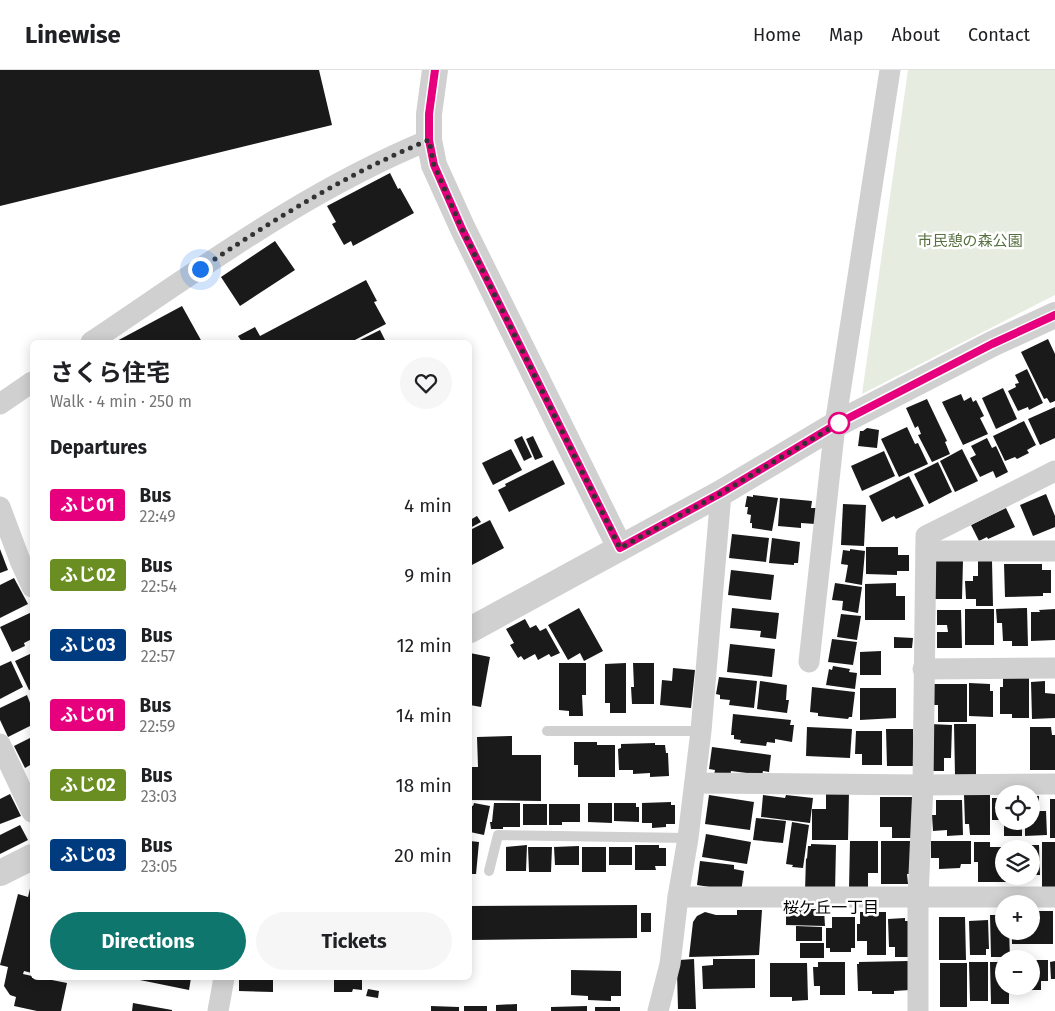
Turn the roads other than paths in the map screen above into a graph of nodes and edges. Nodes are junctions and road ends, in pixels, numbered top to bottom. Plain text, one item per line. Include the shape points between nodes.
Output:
1 (435, 70) edge
2 (890, 70) edge
3 (429, 140) junction
4 (1055, 315) edge
5 (94, 340) edge
6 (30, 383) edge
7 (0, 404) edge
8 (835, 425) junction
9 (1055, 471) edge
10 (721, 493) junction
11 (0, 507) edge
12 (620, 548) junction
13 (926, 551) junction
14 (1055, 551) edge
15 (30, 583) edge
16 (472, 629) edge
17 (809, 662) dead end
18 (1055, 668) edge
19 (924, 670) junction
20 (547, 731) dead end
21 (701, 731) junction
22 (0, 744) edge
23 (695, 782) junction
24 (923, 784) junction
25 (1055, 784) edge
26 (30, 808) edge
27 (688, 838) junction
28 (30, 858) edge
29 (489, 871) dead end
30 (0, 873) edge
31 (678, 897) junction
32 (918, 897) junction
33 (1055, 897) edge
34 (224, 980) edge
35 (218, 1011) edge
36 (658, 1011) edge
37 (918, 1011) edge

1 - 3 street
2 - 8 street
3 - 5 street via 340,183 259,229
3 - 12 street via 434,165 462,229
4 - 8 street
6 - 7 street
8 - 10 street
8 - 17 street
9 - 13 street via 926,536
10 - 12 street
10 - 21 street
11 - 15 street
12 - 16 street
13 - 14 street
13 - 19 street
18 - 19 street
19 - 24 street
20 - 21 lane
21 - 23 street
22 - 26 street
23 - 24 street
23 - 27 street
24 - 25 street
24 - 32 street
27 - 29 lane via 498,835
27 - 31 street
28 - 30 street
31 - 32 street
31 - 36 street via 670,964
32 - 33 street
32 - 37 street
34 - 35 street

